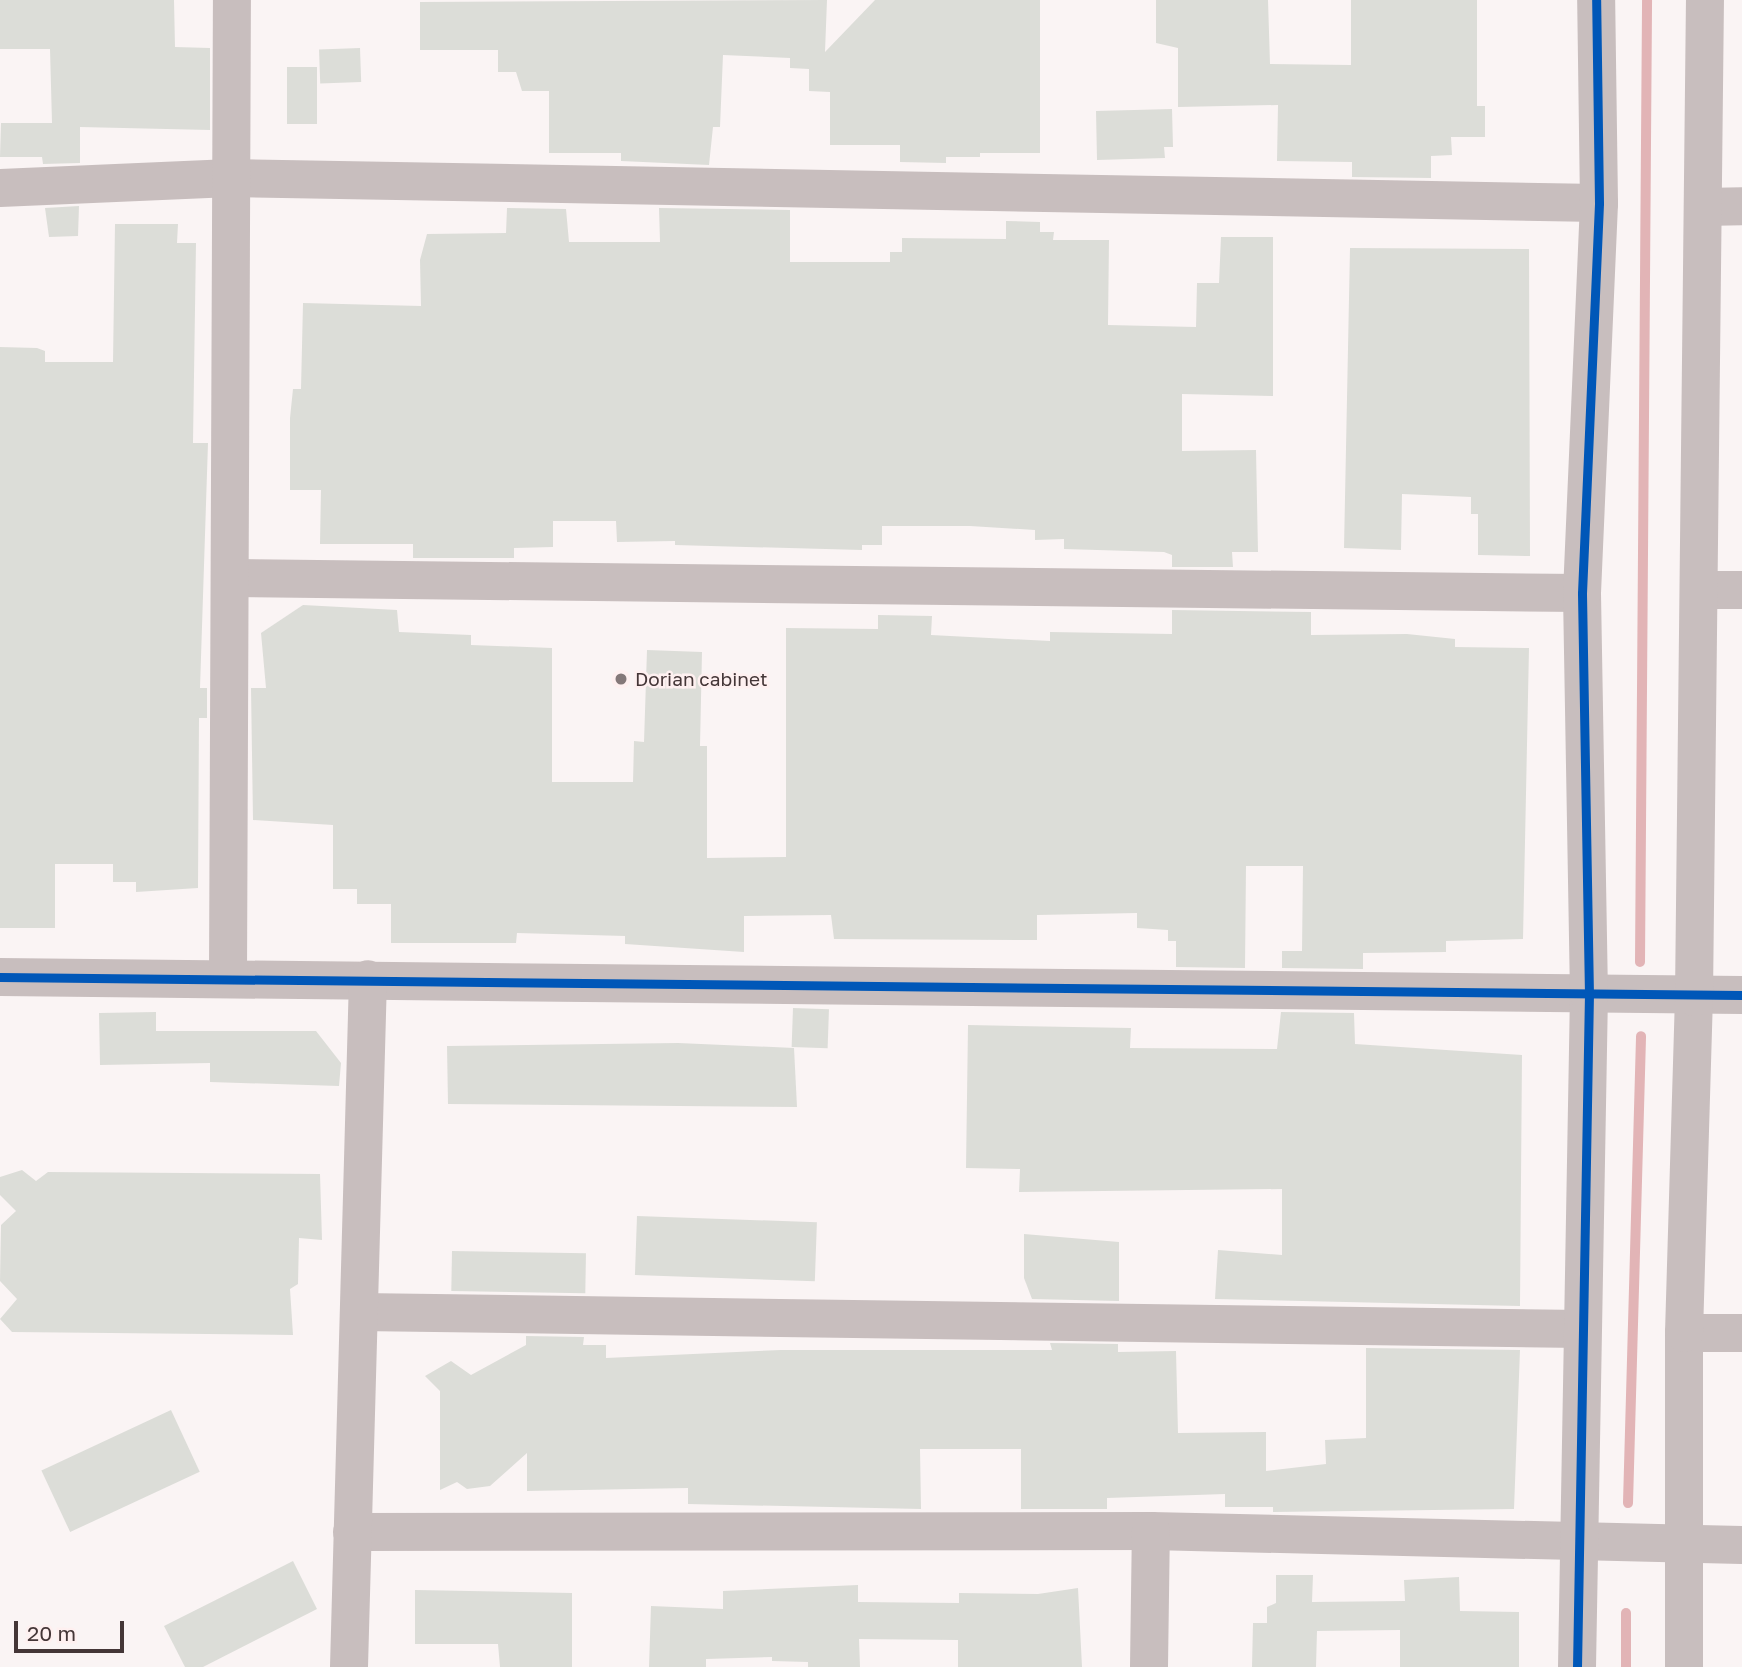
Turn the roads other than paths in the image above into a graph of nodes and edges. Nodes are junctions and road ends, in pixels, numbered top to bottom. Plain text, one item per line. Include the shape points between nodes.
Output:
1 (232, 0) edge
2 (1596, 0) edge
3 (1704, 0) edge
4 (231, 178) junction
5 (0, 188) edge
6 (1599, 204) junction
7 (1703, 206) junction
8 (1742, 206) edge
9 (230, 578) junction
10 (1700, 590) junction
11 (1742, 590) edge
12 (1582, 593) junction
13 (0, 977) edge
14 (228, 977) junction
15 (368, 979) junction
16 (1588, 995) junction
17 (1742, 995) edge
18 (1693, 997) junction
19 (359, 1312) junction
20 (1581, 1329) junction
21 (1684, 1333) junction
22 (1742, 1333) edge
23 (1151, 1531) junction
24 (352, 1532) junction
25 (1579, 1544) junction
26 (1684, 1545) junction
27 (1742, 1545) edge
28 (349, 1667) edge
29 (1149, 1667) edge
30 (1577, 1667) edge
31 (1684, 1667) edge

1 - 4 street
2 - 6 street
3 - 7 street
4 - 5 street
4 - 6 street
4 - 9 street
6 - 12 street
7 - 8 street
7 - 10 street
9 - 12 street
9 - 14 street
10 - 11 street
10 - 18 street
12 - 16 street
13 - 14 street
14 - 15 street
15 - 16 street
15 - 19 street
16 - 18 street
16 - 20 street
17 - 18 street
18 - 21 street
19 - 20 street
19 - 24 street
20 - 25 street
21 - 22 street
21 - 26 street
23 - 24 street
23 - 25 street
23 - 29 street
24 - 28 street
25 - 26 street
25 - 30 street
26 - 27 street
26 - 31 street

